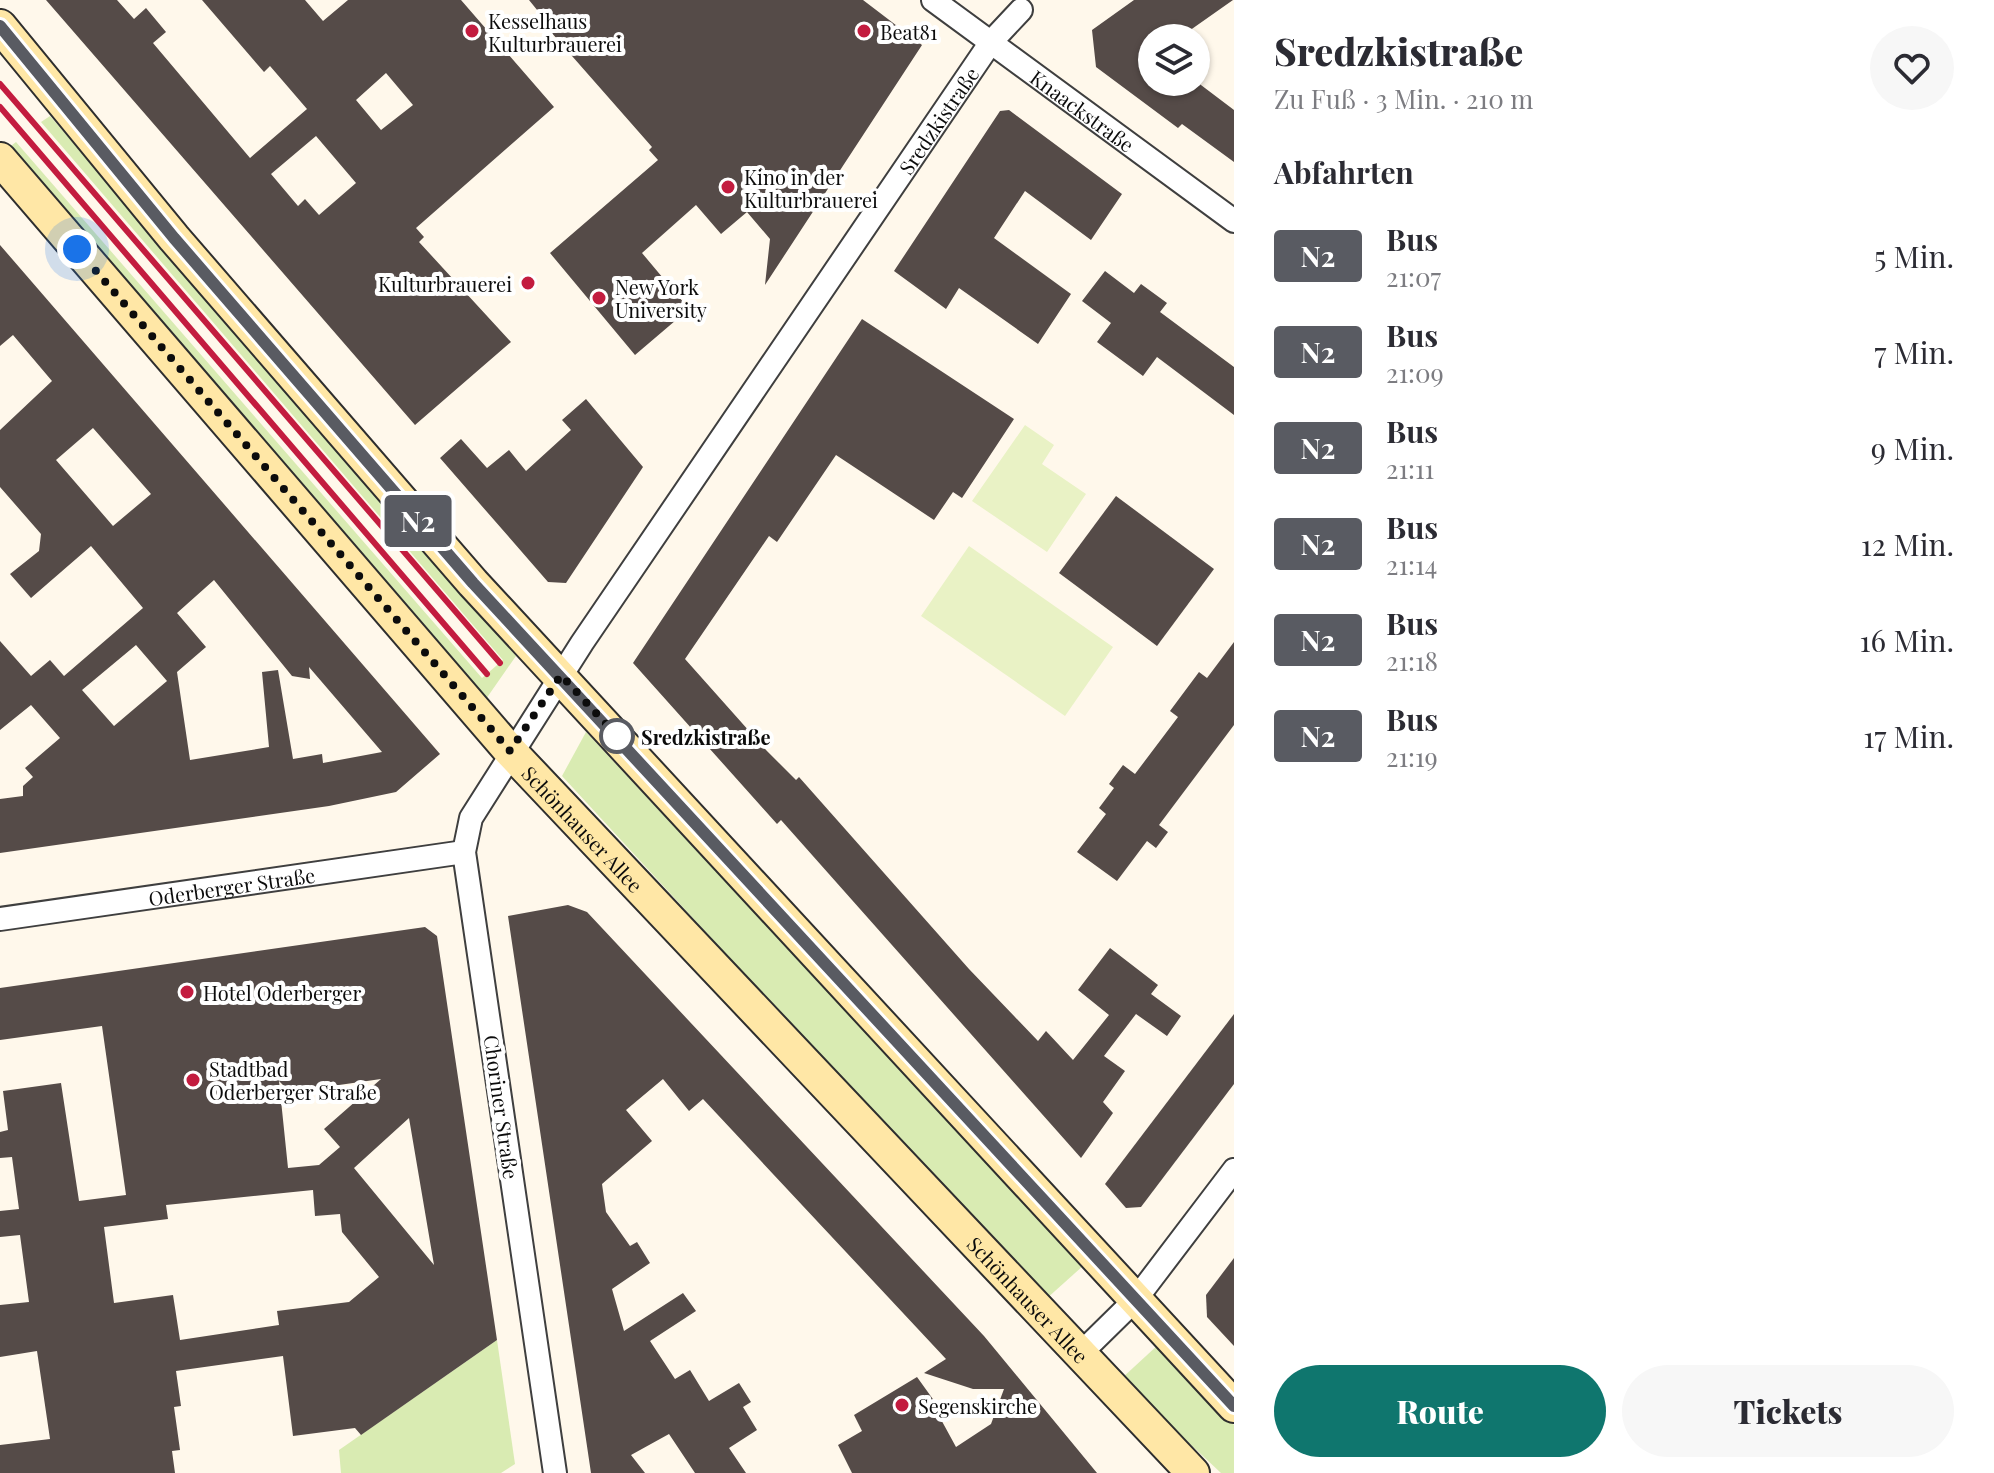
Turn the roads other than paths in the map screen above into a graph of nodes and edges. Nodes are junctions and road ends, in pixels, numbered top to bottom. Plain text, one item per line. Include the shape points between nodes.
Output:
1 (933, 0) edge
2 (1021, 10) dead end
3 (0, 26) edge
4 (991, 42) junction
5 (0, 159) edge
6 (1234, 221) edge
7 (561, 675) junction
8 (510, 751) junction
9 (464, 852) junction
10 (0, 919) edge
11 (1234, 1170) edge
12 (1136, 1299) junction
13 (1079, 1355) junction
14 (1234, 1406) edge
15 (555, 1473) edge
16 (1193, 1473) edge

1 - 4 street, Knaackstraße
2 - 4 street, Sredzkistraße
3 - 7 main road via 374,471
4 - 6 street, Knaackstraße
4 - 7 street, Sredzkistraße
5 - 8 main road, Schönhauser Allee
7 - 8 street, Sredzkistraße
7 - 12 main road via 769,907
8 - 9 street, Choriner Straße via 471,818
8 - 13 main road, Schönhauser Allee
9 - 10 street, Oderberger Straße
9 - 15 street, Choriner Straße
11 - 12 street
12 - 13 street
12 - 14 main road
13 - 16 main road, Schönhauser Allee

